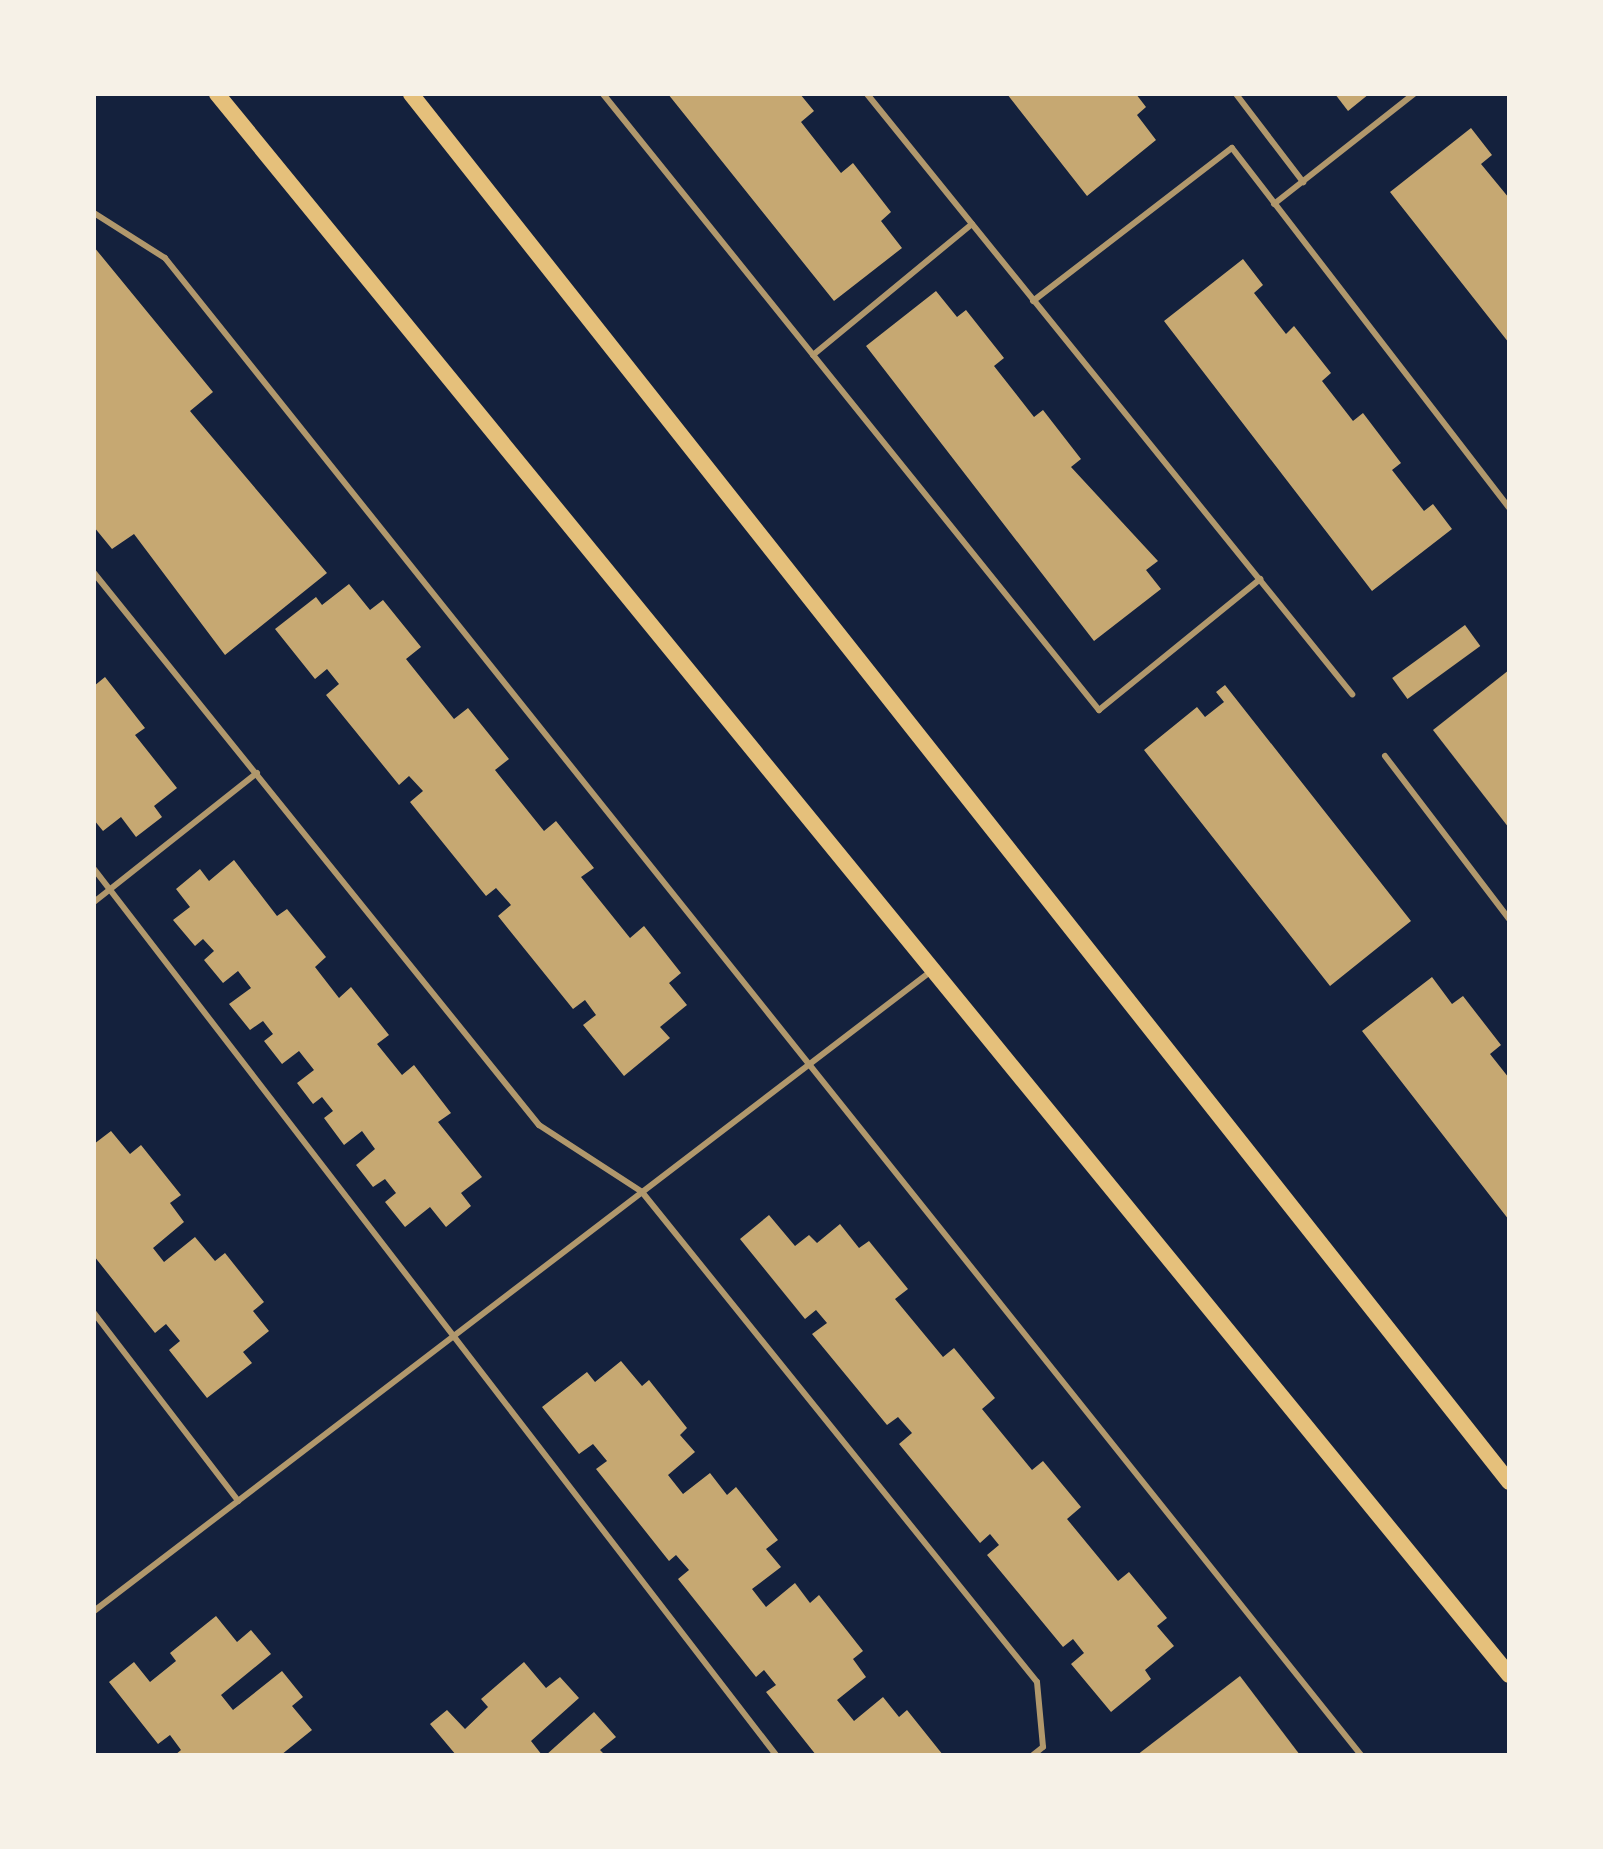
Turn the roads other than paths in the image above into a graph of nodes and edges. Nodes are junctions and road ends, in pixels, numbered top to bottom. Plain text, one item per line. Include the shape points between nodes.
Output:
1 (217, 94) edge
2 (411, 94) edge
3 (603, 94) edge
4 (867, 94) edge
5 (1236, 94) edge
6 (1414, 94) edge
7 (1303, 182) junction
8 (1274, 204) junction
9 (94, 213) edge
10 (972, 224) junction
11 (1033, 301) junction
12 (813, 355) junction
13 (1509, 508) edge
14 (94, 573) edge
15 (1260, 579) junction
16 (1352, 694) dead end
17 (1385, 756) dead end
18 (257, 773) junction
19 (94, 869) edge
20 (110, 890) junction
21 (94, 902) edge
22 (1509, 919) edge
23 (932, 970) junction
24 (809, 1065) junction
25 (642, 1192) junction
26 (94, 1313) edge
27 (452, 1337) junction
28 (1509, 1482) edge
29 (238, 1501) junction
30 (94, 1611) edge
31 (1509, 1675) edge
32 (776, 1755) edge
33 (1033, 1755) edge
34 (1361, 1755) edge

1 - 23 main road
2 - 28 main road
3 - 12 lane
4 - 10 lane
5 - 7 lane
6 - 7 lane
7 - 8 lane
8 - 11 lane via 1232,148
8 - 13 lane
9 - 24 lane via 165,258
10 - 11 lane
10 - 12 lane
11 - 15 lane
12 - 15 lane via 1099,710
14 - 18 lane
15 - 16 lane
17 - 22 lane
18 - 20 lane
18 - 25 lane via 539,1125
19 - 20 lane
20 - 21 lane
20 - 27 lane
23 - 24 lane
23 - 31 main road
24 - 25 lane
24 - 34 lane
25 - 27 lane
25 - 33 lane via 1037,1682 1043,1747
26 - 29 lane
27 - 29 lane
27 - 32 lane
29 - 30 lane

